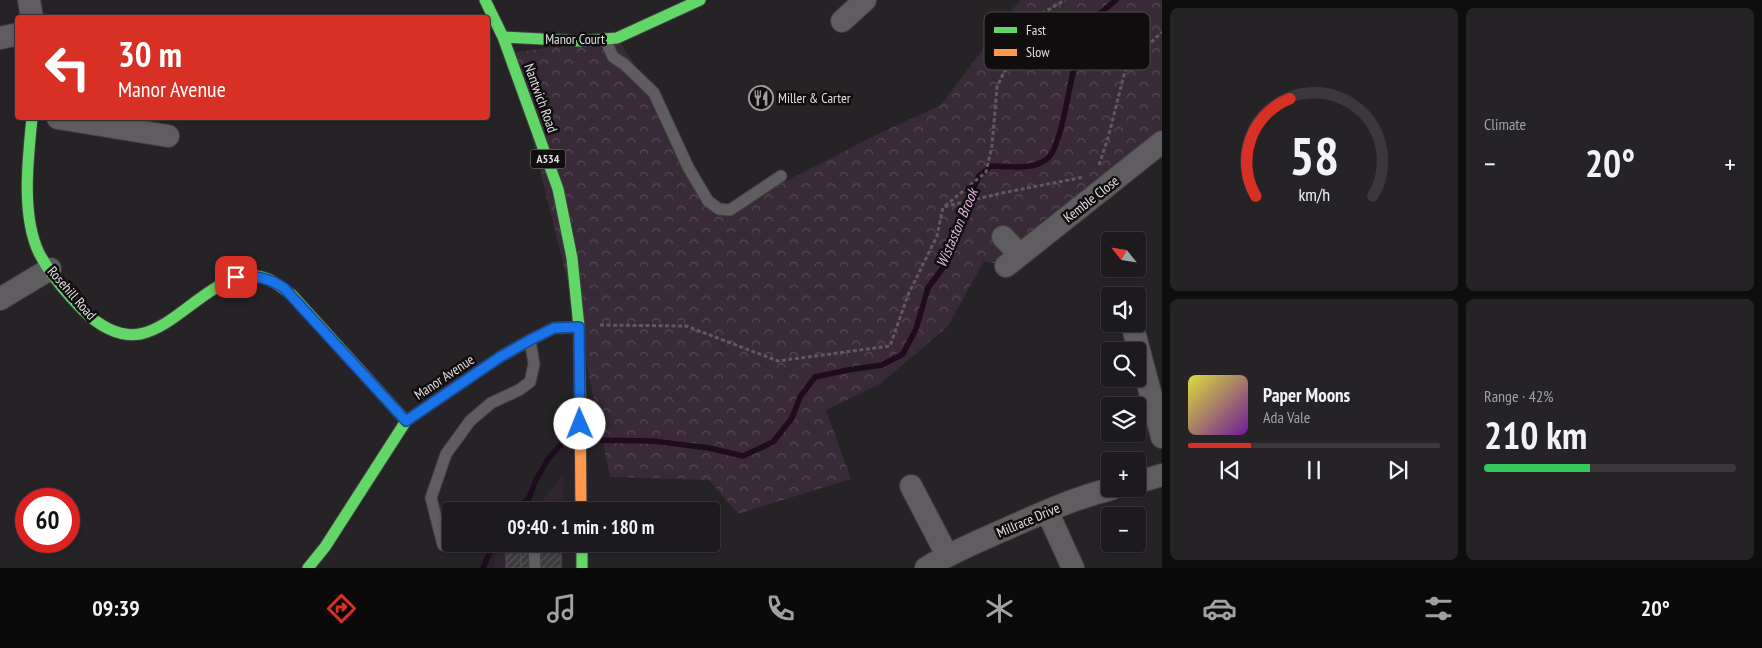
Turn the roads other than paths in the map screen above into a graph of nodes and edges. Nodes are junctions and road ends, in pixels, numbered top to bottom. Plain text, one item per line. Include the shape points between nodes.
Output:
1 (29, 0) edge
2 (485, 0) edge
3 (700, 0) edge
4 (865, 0) edge
5 (32, 15) edge
6 (842, 21) dead end
7 (15, 35) edge
8 (503, 37) junction
9 (0, 38) edge
10 (605, 39) junction
11 (32, 120) edge
12 (76, 120) edge
13 (156, 129) edge
14 (1162, 142) edge
15 (781, 176) dead end
16 (1003, 237) dead end
17 (50, 269) junction
18 (0, 299) edge
19 (579, 327) junction
20 (530, 340) junction
21 (1146, 384) edge
22 (406, 421) junction
23 (1162, 437) edge
24 (1162, 475) edge
25 (1146, 480) edge
26 (911, 485) dead end
27 (1101, 491) edge
28 (581, 502) edge
29 (1047, 511) junction
30 (442, 541) edge
31 (534, 552) edge
32 (582, 552) edge
33 (947, 555) junction
34 (308, 568) edge
35 (535, 568) edge
36 (582, 568) edge
37 (926, 568) edge
38 (1073, 568) edge

1 - 5 street
2 - 8 street, Nantwich Road / A534
3 - 10 street, Manor Court via 617,38
4 - 6 street
7 - 9 street
8 - 10 street, Manor Court
8 - 19 street, Nantwich Road / A534 via 558,189 572,258
10 - 15 lane via 613,57 654,92 688,167 708,201 718,209 730,210
11 - 17 street, Rosehill Road via 28,202 39,252
12 - 13 street
14 - 16 street, Kemble Close via 1013,261
17 - 18 street
17 - 22 street, Rosehill Road via 89,316 121,333 137,334 157,328 236,277 256,276 276,282
19 - 20 street, Manor Avenue via 554,328
19 - 28 street, A534
20 - 22 street, Manor Avenue
20 - 30 lane via 534,364 530,382 491,403 470,421 446,454 431,498
21 - 23 street
22 - 34 street, Manor Avenue
24 - 25 street
26 - 33 street
27 - 29 street, Millrace Drive
29 - 33 street, Millrace Drive
29 - 38 street
31 - 35 lane
32 - 36 street
33 - 37 street, Millrace Drive

